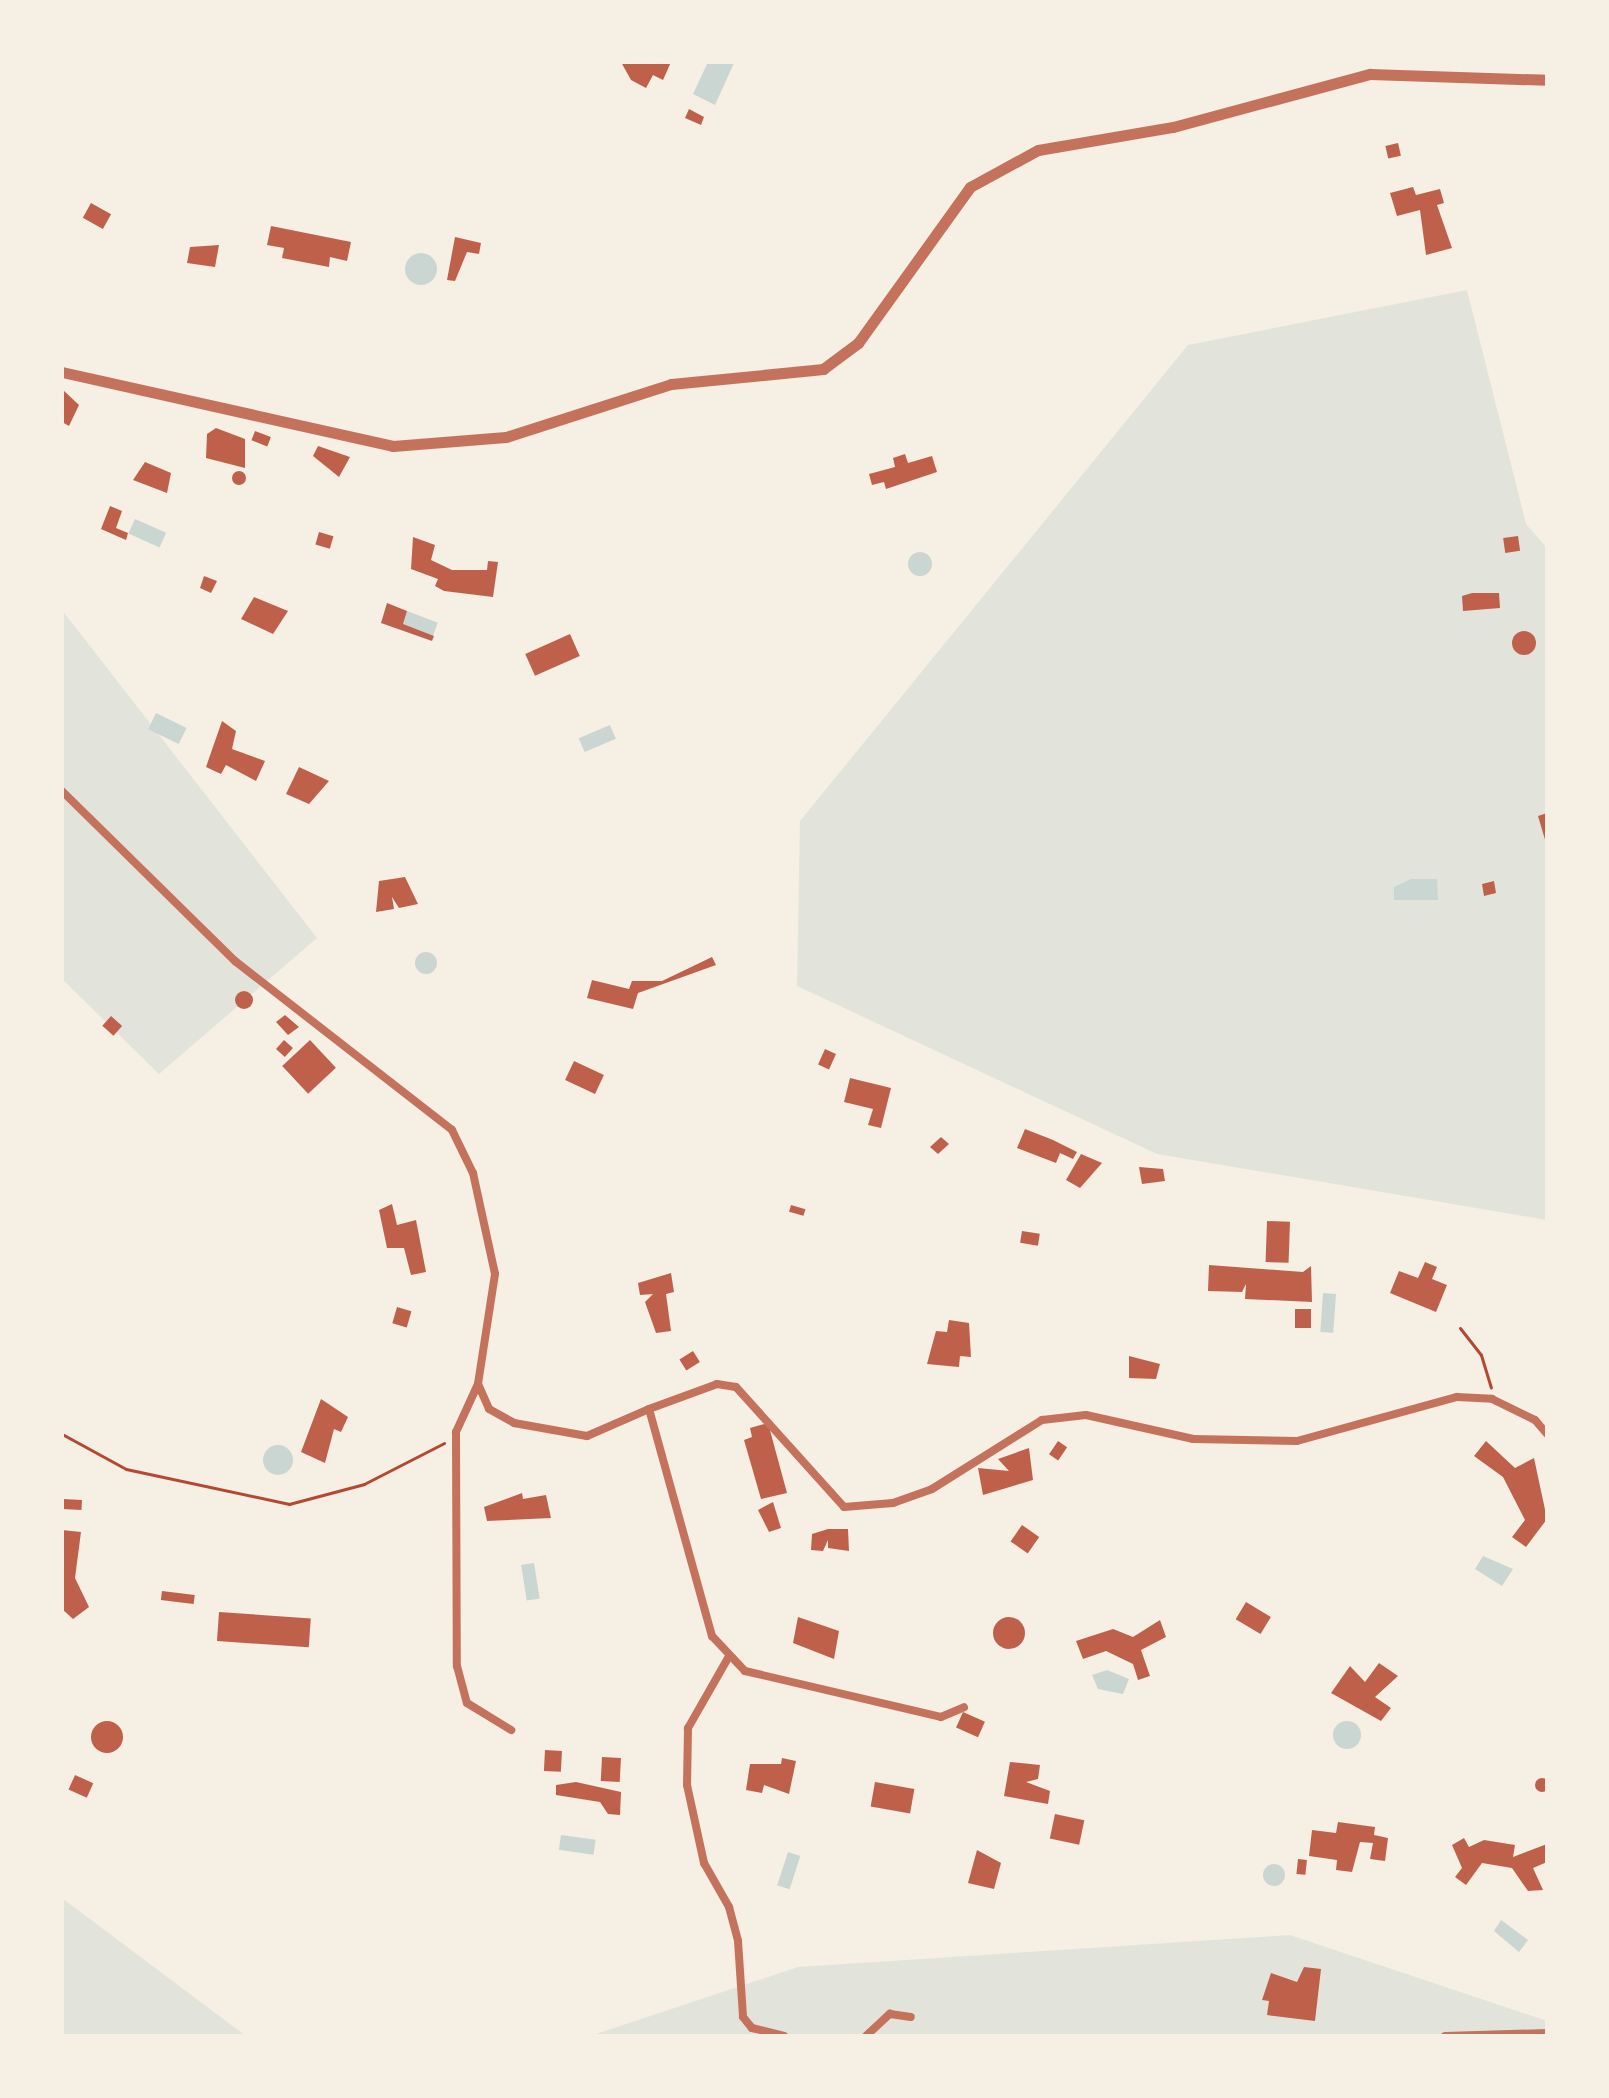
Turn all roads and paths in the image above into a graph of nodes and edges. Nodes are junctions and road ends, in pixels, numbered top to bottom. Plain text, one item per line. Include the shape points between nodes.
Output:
1 (1547, 80) edge
2 (62, 372) edge
3 (62, 791) edge
4 (1460, 1328) dead end
5 (478, 1384) junction
6 (1492, 1399) junction
7 (649, 1409) junction
8 (456, 1432) junction
9 (62, 1434) edge
10 (1547, 1434) edge
11 (728, 1658) junction
12 (964, 1707) dead end
13 (511, 1730) dead end
14 (911, 2017) dead end
15 (1547, 2033) edge
16 (784, 2036) edge
17 (866, 2036) edge
18 (1445, 2036) edge

1 - 2 street via 1370,74 1173,127 1038,150 963,194 858,343 823,369 671,384 506,437 393,446
3 - 5 street via 235,961 452,1130 473,1173 495,1274
4 - 6 path via 1490,1372
5 - 7 street via 489,1409 514,1423 587,1436
5 - 8 street
6 - 7 street via 1457,1397 1297,1441 1193,1439 1086,1415 1042,1420 932,1489 893,1503 844,1507 736,1387 717,1384
6 - 10 street via 1535,1420
7 - 11 street via 712,1636
8 - 9 path via 377,1479 289,1504 126,1469
8 - 13 street via 452,1520 461,1688 480,1717
11 - 12 street via 768,1678 941,1717
11 - 16 street via 688,1728 687,1785 704,1863 738,1941 743,2017 752,2028
14 - 17 street via 890,2014
15 - 18 street via 1478,2030

